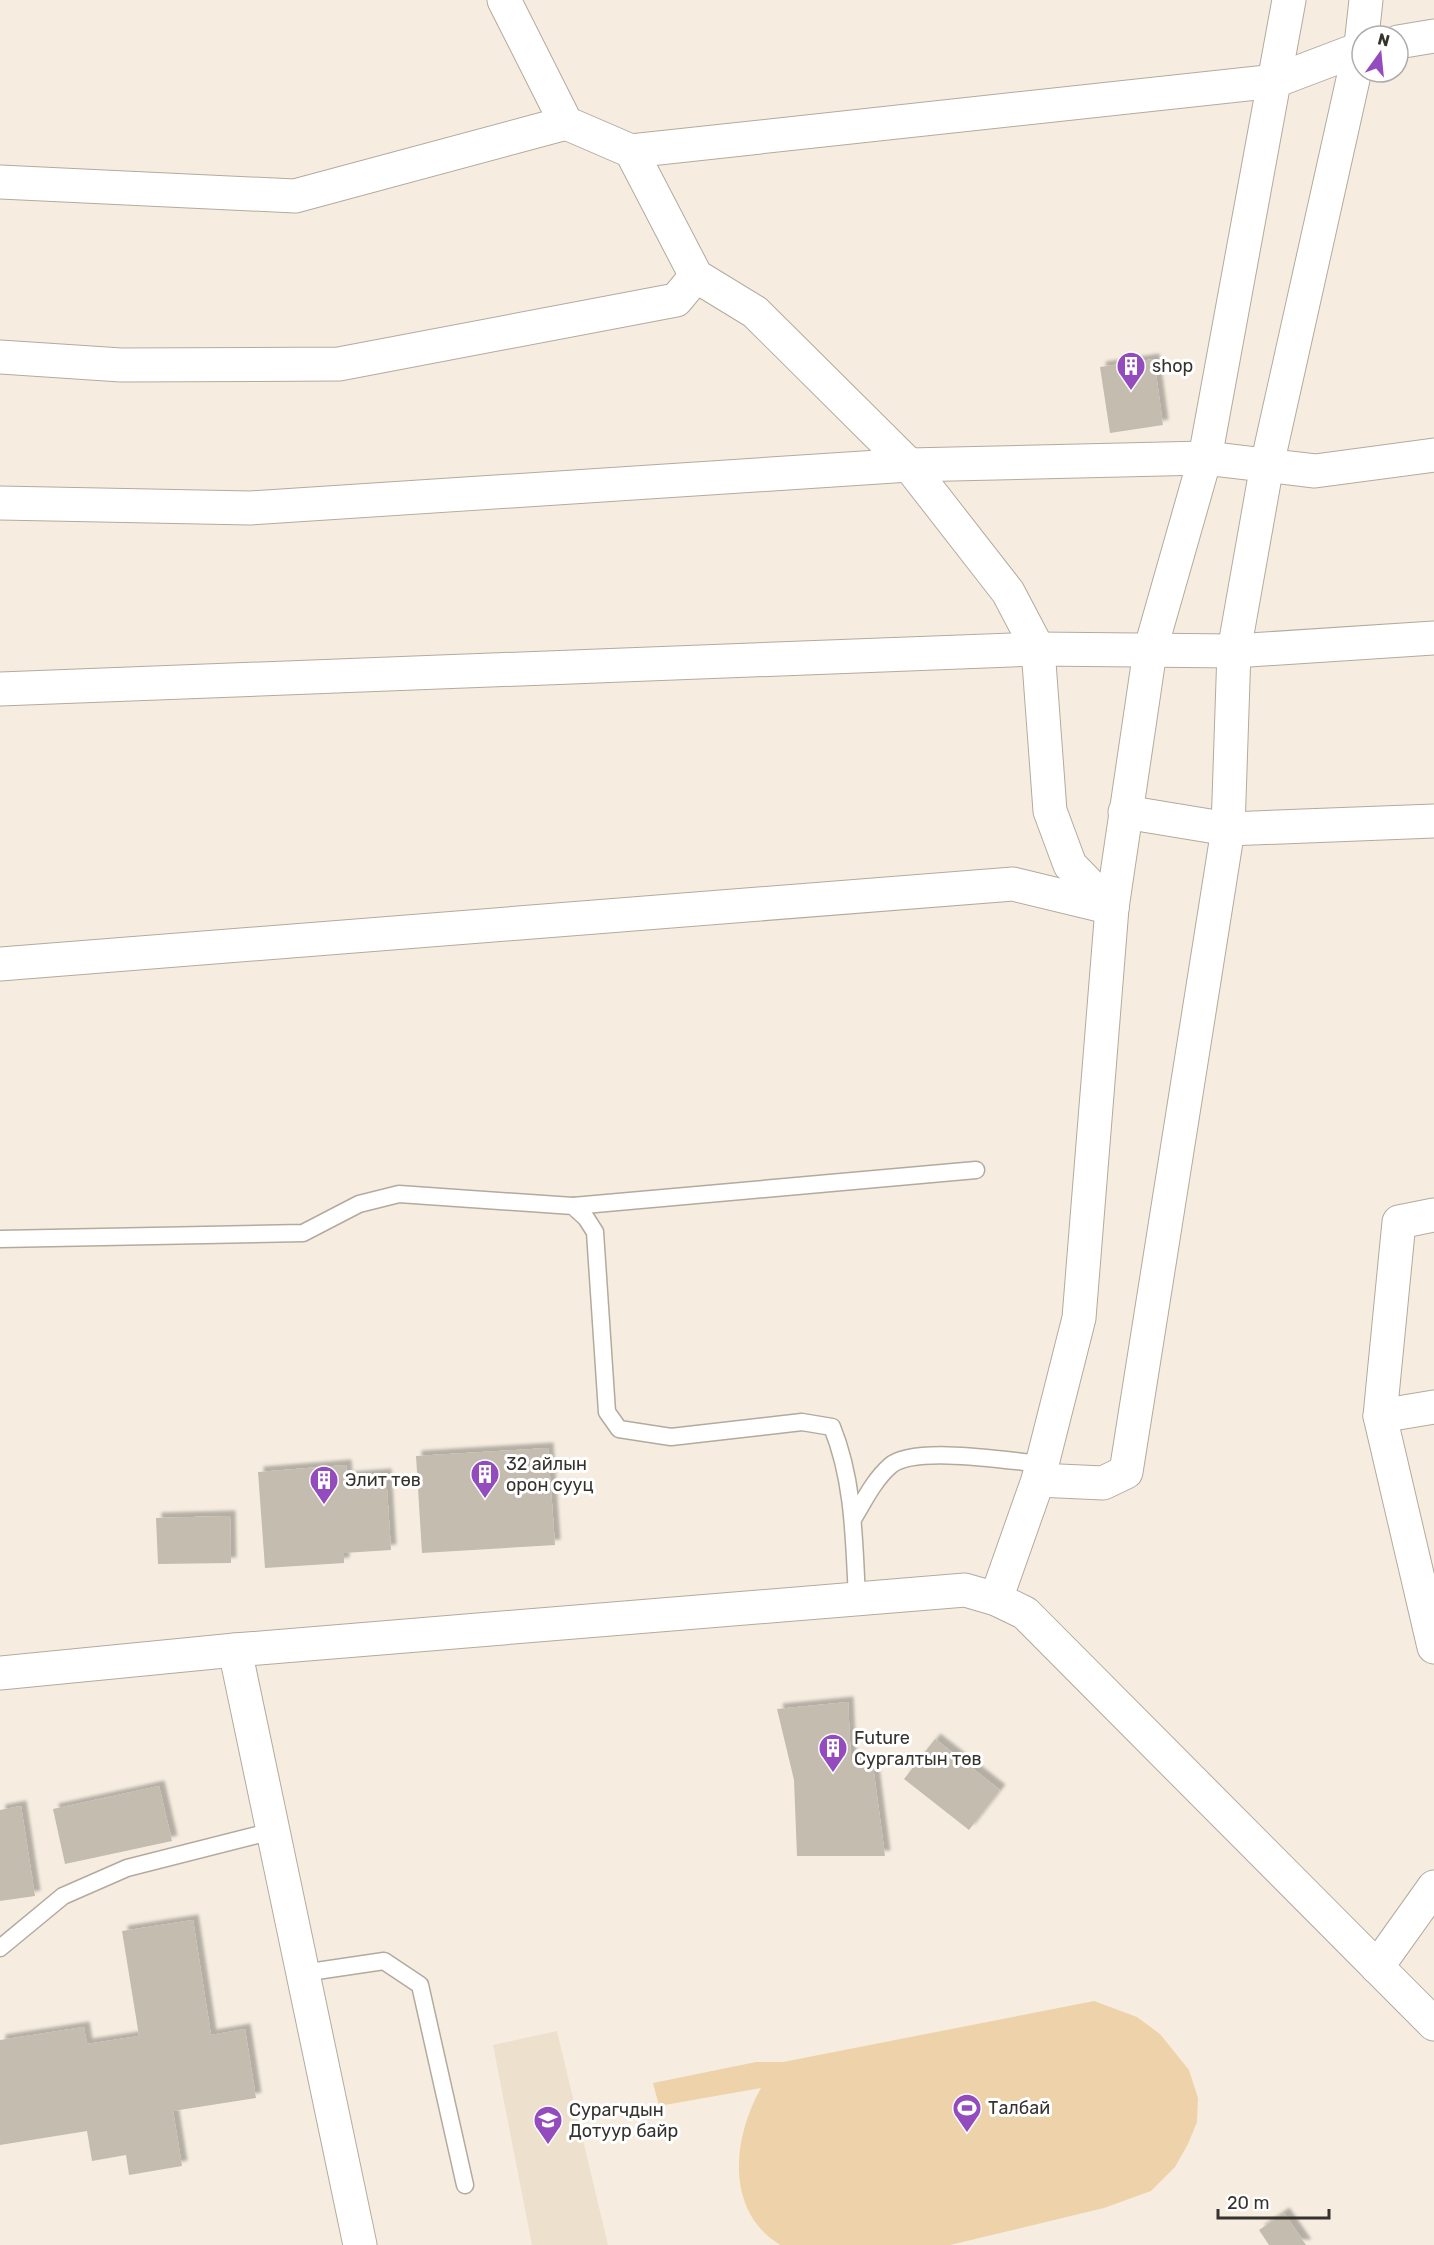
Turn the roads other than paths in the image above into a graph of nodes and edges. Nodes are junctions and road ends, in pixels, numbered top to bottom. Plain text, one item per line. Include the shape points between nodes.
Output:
1 (504, 0) edge
2 (1289, 0) edge
3 (1366, 0) edge
4 (1363, 24) edge
5 (1434, 36) edge
6 (1410, 40) edge
7 (1350, 53) edge
8 (1275, 81) junction
9 (1354, 84) edge
10 (566, 123) junction
11 (631, 151) junction
12 (0, 182) edge
13 (696, 276) junction
14 (0, 357) edge
15 (1434, 455) edge
16 (1205, 458) junction
17 (909, 465) junction
18 (1267, 465) junction
19 (0, 503) edge
20 (1434, 638) edge
21 (1038, 649) junction
22 (1150, 651) junction
23 (1234, 651) junction
24 (0, 689) edge
25 (1125, 812) junction
26 (1434, 821) edge
27 (1228, 829) junction
28 (1112, 908) junction
29 (0, 964) edge
30 (976, 1170) dead end
31 (573, 1206) junction
32 (1434, 1215) edge
33 (0, 1239) edge
34 (1434, 1407) edge
35 (1380, 1416) junction
36 (1040, 1472) junction
37 (853, 1519) junction
38 (1428, 1597) edge
39 (856, 1598) junction
40 (996, 1599) junction
41 (1434, 1647) edge
42 (235, 1650) junction
43 (0, 1673) edge
44 (273, 1831) junction
45 (1434, 1887) edge
46 (0, 1948) edge
47 (1377, 1966) junction
48 (303, 1973) junction
49 (1434, 2024) edge
50 (465, 2185) dead end
51 (360, 2245) edge

1 - 10 street
2 - 8 street
3 - 4 street
5 - 6 street
7 - 8 street
8 - 11 street
8 - 16 street
9 - 18 street
10 - 11 street
10 - 12 street via 295,196
11 - 13 street
13 - 14 street via 676,300 339,364 121,365
13 - 17 street via 755,312
15 - 18 street via 1316,471
16 - 17 street
16 - 18 street
16 - 22 street
17 - 19 street via 250,508
17 - 21 street via 1008,592
18 - 23 street
20 - 23 street
21 - 22 street
21 - 24 street
21 - 28 street via 1050,811 1070,865
22 - 23 street
22 - 25 street
23 - 27 street
25 - 27 street
25 - 28 street
26 - 27 street
27 - 36 street via 1126,1472 1103,1483
28 - 29 street via 1013,884
28 - 36 street via 1079,1318
30 - 31 lane
31 - 33 lane via 399,1194 359,1204 303,1233
31 - 37 lane via 596,1232 607,1412 619,1429 671,1437 802,1422 832,1427 842,1452
32 - 35 street via 1399,1222
34 - 35 street
35 - 38 street
36 - 37 lane via 953,1456 907,1456 891,1464
36 - 40 street
37 - 39 lane
38 - 41 street
39 - 40 street via 965,1590
39 - 42 street
40 - 47 street via 1024,1613
42 - 43 street
42 - 44 street
44 - 46 lane via 128,1868 63,1896
44 - 48 street
45 - 47 street
47 - 49 street
48 - 50 lane via 384,1961 420,1985
48 - 51 street

